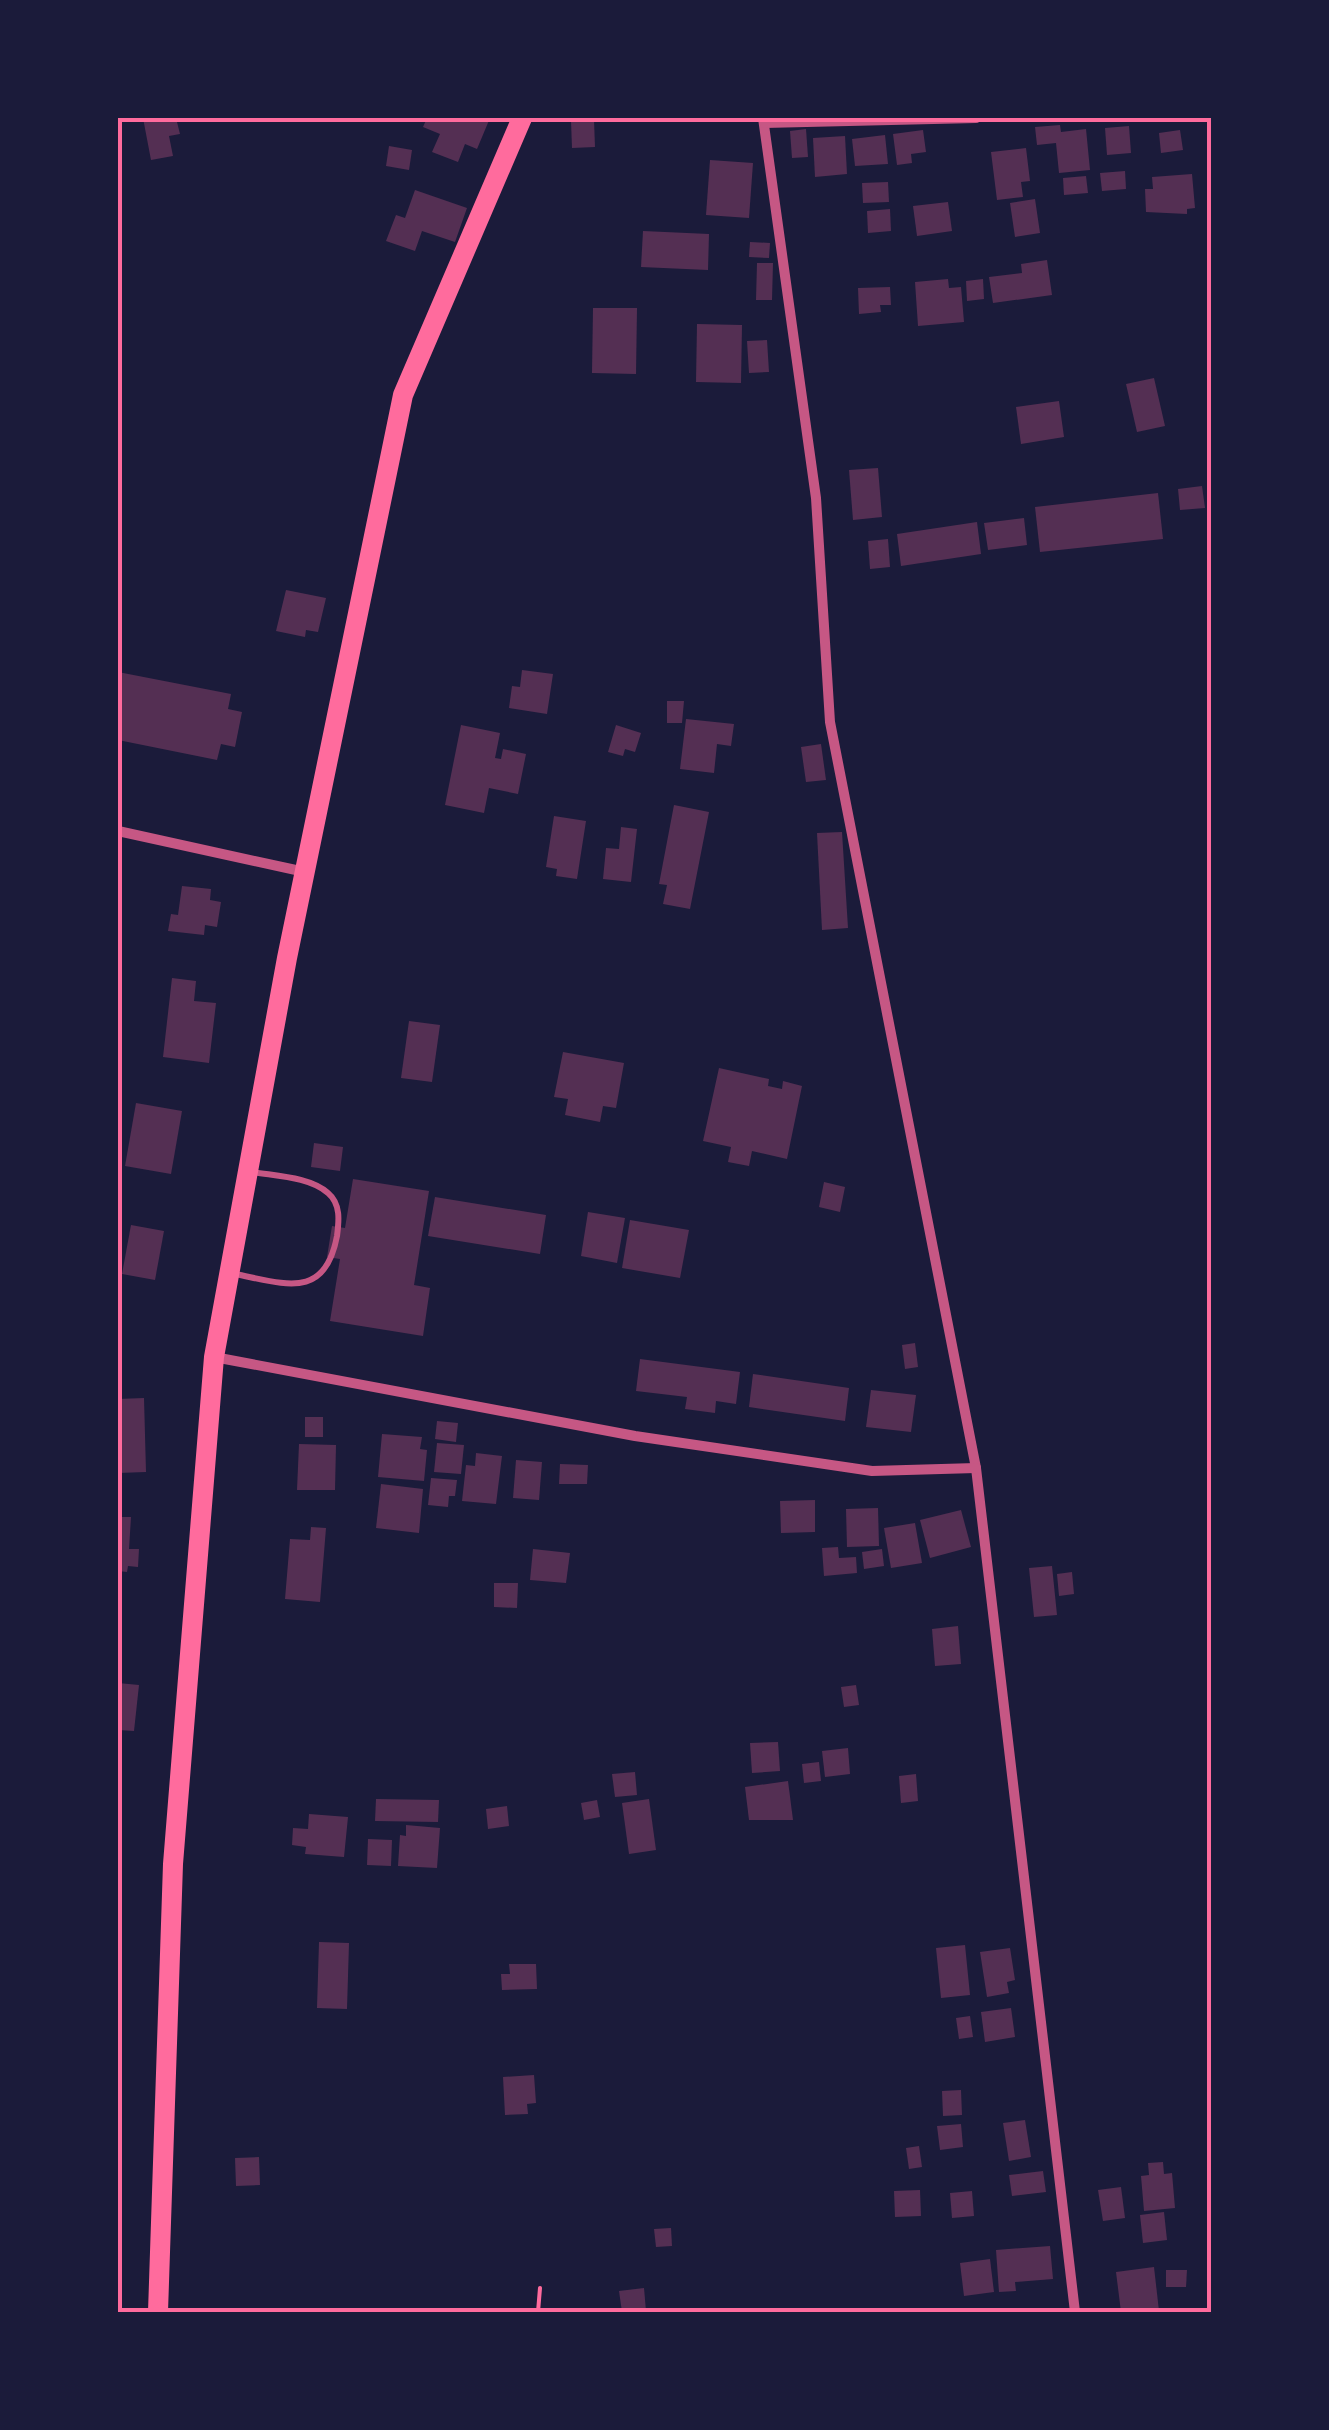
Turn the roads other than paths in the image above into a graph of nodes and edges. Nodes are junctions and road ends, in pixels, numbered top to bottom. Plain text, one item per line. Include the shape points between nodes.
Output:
1 (522, 118) edge
2 (976, 118) edge
3 (764, 120) edge
4 (118, 831) edge
5 (306, 872) junction
6 (248, 1172) junction
7 (229, 1273) junction
8 (214, 1357) junction
9 (976, 1468) junction
10 (158, 2312) edge
11 (1075, 2312) edge

1 - 5 main road via 402,395
2 - 3 street
3 - 9 street via 816,498 830,722
4 - 5 street
5 - 6 main road
6 - 7 main road
6 - 7 lane via 325,1190 336,1202 332,1264 306,1283
7 - 8 main road
8 - 9 street via 635,1436 852,1468
8 - 10 main road via 173,1864
9 - 11 street

